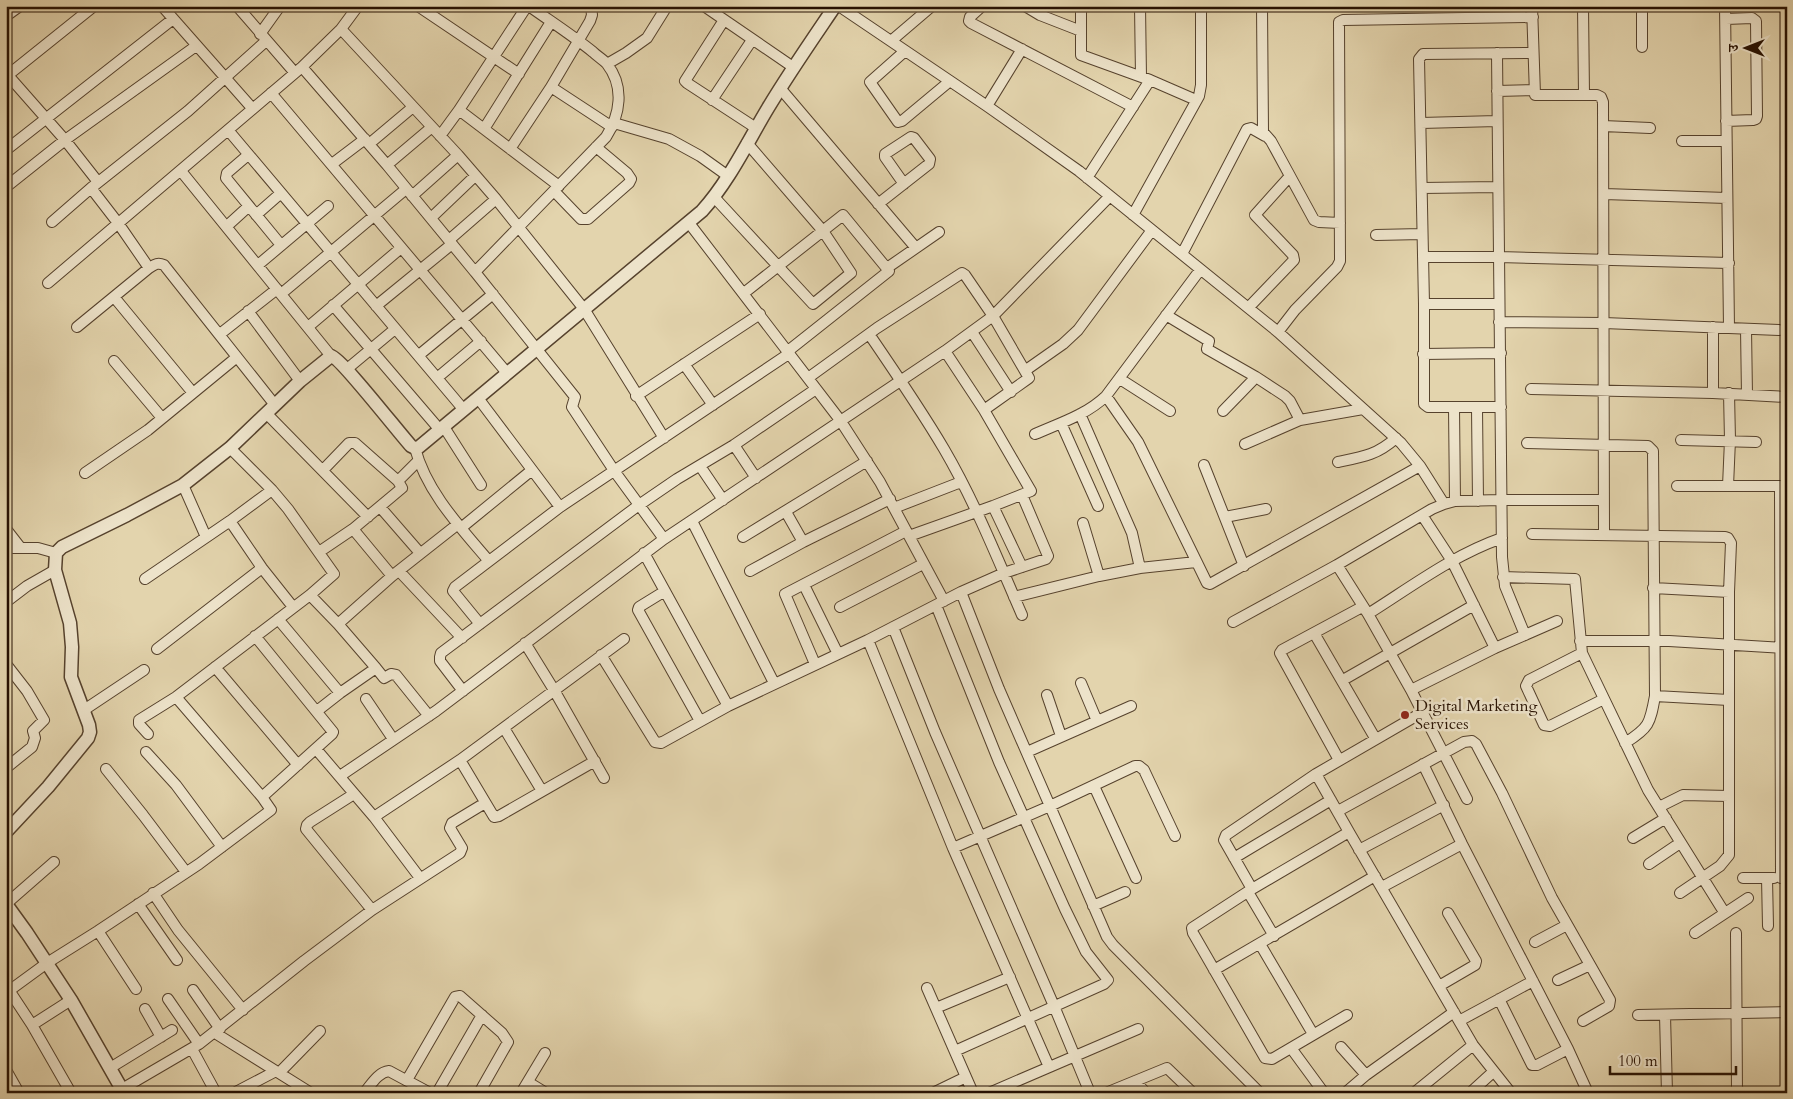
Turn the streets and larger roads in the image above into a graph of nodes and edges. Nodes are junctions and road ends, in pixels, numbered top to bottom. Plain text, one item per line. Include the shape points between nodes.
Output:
1 (20, 6) edge
2 (94, 6) edge
3 (162, 6) edge
4 (237, 6) edge
5 (280, 6) edge
6 (358, 6) edge
7 (418, 6) edge
8 (528, 6) edge
9 (591, 6) edge
10 (668, 6) edge
11 (704, 6) edge
12 (837, 6) edge
13 (932, 6) edge
14 (982, 6) edge
15 (1025, 6) edge
16 (1082, 6) edge
17 (1140, 6) edge
18 (1201, 6) edge
19 (1262, 6) edge
20 (1532, 6) edge
21 (1583, 6) edge
22 (1642, 6) edge
23 (1725, 6) edge
24 (6, 16) edge
25 (1532, 17) junction
26 (173, 19) junction
27 (1726, 19) junction
28 (724, 20) junction
29 (551, 22) junction
30 (340, 29) junction
31 (1081, 31) junction
32 (263, 37) junction
33 (578, 40) junction
34 (752, 40) junction
35 (891, 41) junction
36 (196, 46) junction
37 (1642, 47) dead end
38 (1022, 49) junction
39 (905, 50) junction
40 (1496, 53) junction
41 (1534, 53) junction
42 (494, 57) junction
43 (607, 64) junction
44 (793, 67) junction
45 (298, 70) junction
46 (7, 74) edge
47 (519, 74) junction
48 (225, 79) junction
49 (1145, 79) junction
50 (950, 81) junction
51 (551, 87) junction
52 (780, 88) junction
53 (1533, 90) junction
54 (1497, 91) junction
55 (271, 93) junction
56 (1584, 95) junction
57 (712, 100) junction
58 (1196, 100) junction
59 (987, 106) junction
60 (413, 107) junction
61 (1133, 107) junction
62 (252, 108) junction
63 (459, 110) junction
64 (46, 118) junction
65 (1497, 121) junction
66 (1726, 121) junction
67 (1421, 123) junction
68 (613, 125) junction
69 (1603, 126) junction
70 (432, 127) junction
71 (756, 128) junction
72 (1650, 128) dead end
73 (484, 129) junction
74 (228, 130) junction
75 (440, 136) junction
76 (1265, 136) junction
77 (65, 140) junction
78 (367, 141) junction
79 (1726, 141) junction
80 (1682, 142) dead end
81 (747, 143) junction
82 (596, 148) junction
83 (510, 149) junction
84 (6, 150) edge
85 (458, 154) junction
86 (248, 155) junction
87 (332, 164) junction
88 (387, 165) junction
89 (180, 171) junction
90 (476, 176) junction
91 (728, 176) junction
92 (1290, 176) junction
93 (1087, 178) junction
94 (904, 184) junction
95 (94, 185) junction
96 (6, 187) edge
97 (1498, 187) junction
98 (1422, 188) junction
99 (556, 189) junction
100 (409, 192) junction
101 (281, 193) junction
102 (1604, 194) junction
103 (1109, 196) junction
104 (714, 197) junction
105 (1727, 198) junction
106 (496, 199) junction
107 (878, 204) junction
108 (249, 206) junction
109 (328, 206) dead end
110 (256, 215) junction
111 (375, 215) junction
112 (1133, 215) junction
113 (431, 218) junction
114 (52, 222) dead end
115 (118, 223) junction
116 (689, 223) junction
117 (1340, 223) junction
118 (307, 224) junction
119 (227, 226) junction
120 (518, 227) junction
121 (823, 230) junction
122 (1152, 230) junction
123 (939, 232) dead end
124 (1422, 234) junction
125 (1376, 235) dead end
126 (450, 242) junction
127 (281, 245) junction
128 (401, 248) junction
129 (916, 248) junction
130 (331, 252) junction
131 (1182, 254) junction
132 (1423, 257) junction
133 (1499, 257) junction
134 (1604, 260) junction
135 (1729, 264) junction
136 (258, 265) junction
137 (778, 266) junction
138 (149, 268) junction
139 (887, 268) junction
140 (420, 270) junction
141 (1200, 270) junction
142 (475, 272) junction
143 (48, 283) dead end
144 (357, 284) junction
145 (279, 291) junction
146 (744, 293) junction
147 (493, 294) junction
148 (114, 297) junction
149 (1424, 304) junction
150 (1499, 304) junction
151 (333, 305) junction
152 (376, 306) junction
153 (1249, 307) junction
154 (584, 309) junction
155 (248, 312) junction
156 (760, 314) junction
157 (1166, 315) junction
158 (993, 316) junction
159 (463, 320) junction
160 (1500, 322) junction
161 (1604, 323) junction
162 (76, 327) dead end
163 (308, 327) junction
164 (1713, 328) junction
165 (1729, 328) junction
166 (395, 329) junction
167 (1746, 329) junction
168 (1779, 330) dead end
169 (972, 332) junction
170 (1278, 332) junction
171 (220, 334) junction
172 (869, 334) junction
173 (481, 342) junction
174 (538, 348) junction
175 (370, 349) junction
176 (944, 351) junction
177 (789, 352) junction
178 (1501, 353) junction
179 (1423, 354) junction
180 (419, 355) junction
181 (331, 356) junction
182 (237, 357) junction
183 (114, 361) dead end
184 (684, 364) junction
185 (347, 370) junction
186 (1026, 370) junction
187 (507, 373) junction
188 (1256, 377) junction
189 (437, 378) junction
190 (808, 378) junction
191 (1120, 379) junction
192 (900, 380) junction
193 (300, 381) junction
194 (816, 389) junction
195 (1531, 389) dead end
196 (1604, 391) junction
197 (1011, 392) junction
198 (193, 393) junction
199 (1713, 393) junction
200 (1729, 393) junction
201 (1747, 395) junction
202 (636, 396) junction
203 (1106, 396) junction
204 (1787, 397) edge
205 (478, 398) junction
206 (713, 404) junction
207 (1501, 407) junction
208 (1454, 408) junction
209 (1477, 408) junction
210 (271, 409) junction
211 (1363, 409) junction
212 (464, 410) junction
213 (984, 410) junction
214 (1170, 411) dead end
215 (1223, 411) dead end
216 (1080, 414) junction
217 (162, 418) junction
218 (840, 420) junction
219 (1300, 420) junction
220 (1060, 423) junction
221 (442, 429) junction
222 (1035, 434) dead end
223 (664, 438) junction
224 (1396, 438) junction
225 (1681, 440) dead end
226 (1730, 440) junction
227 (1756, 442) dead end
228 (1528, 443) dead end
229 (1244, 444) dead end
230 (734, 445) junction
231 (1604, 446) junction
232 (230, 448) junction
233 (416, 455) junction
234 (867, 461) junction
235 (1338, 462) dead end
236 (1204, 465) dead end
237 (700, 466) junction
238 (1420, 466) junction
239 (323, 470) junction
240 (532, 470) junction
241 (615, 472) junction
242 (85, 473) dead end
243 (756, 478) junction
244 (398, 480) junction
245 (961, 482) junction
246 (183, 484) junction
247 (481, 486) dead end
248 (1677, 486) dead end
249 (1728, 486) junction
250 (272, 490) junction
251 (1022, 495) junction
252 (724, 500) junction
253 (1502, 500) junction
254 (1604, 500) junction
255 (1478, 501) junction
256 (1455, 502) junction
257 (892, 504) junction
258 (1444, 504) junction
259 (639, 505) junction
260 (993, 506) junction
261 (1098, 506) dead end
262 (380, 507) junction
263 (560, 507) junction
264 (1266, 509) dead end
265 (786, 512) junction
266 (976, 513) junction
267 (1422, 515) junction
268 (368, 517) junction
269 (1225, 517) junction
270 (230, 521) junction
271 (692, 521) junction
272 (1083, 522) dead end
273 (459, 526) junction
274 (6, 529) edge
275 (353, 529) junction
276 (907, 533) junction
277 (1532, 534) dead end
278 (1604, 535) junction
279 (1654, 535) junction
280 (206, 537) junction
281 (743, 537) dead end
282 (1502, 538) junction
283 (664, 539) junction
284 (803, 542) junction
285 (20, 547) junction
286 (6, 548) edge
287 (319, 552) junction
288 (56, 553) junction
289 (644, 553) junction
290 (420, 554) junction
291 (488, 560) junction
292 (1452, 561) junction
293 (1196, 562) junction
294 (924, 564) junction
295 (1338, 565) junction
296 (1244, 566) junction
297 (1022, 567) junction
298 (262, 568) junction
299 (1140, 568) junction
300 (55, 570) junction
301 (750, 571) dead end
302 (396, 573) junction
303 (1004, 573) junction
304 (1099, 576) junction
305 (1503, 577) junction
306 (145, 579) dead end
307 (804, 584) junction
308 (1653, 588) junction
309 (665, 591) junction
310 (961, 592) junction
311 (1729, 592) junction
312 (310, 595) junction
313 (1014, 596) junction
314 (6, 602) edge
315 (940, 603) junction
316 (1474, 605) junction
317 (293, 607) junction
318 (840, 607) dead end
319 (1365, 611) junction
320 (1022, 615) dead end
321 (278, 619) junction
322 (1557, 621) dead end
323 (1233, 622) dead end
324 (338, 624) junction
325 (480, 624) junction
326 (893, 627) junction
327 (1314, 633) junction
328 (1525, 635) junction
329 (255, 636) junction
330 (462, 638) junction
331 (624, 639) dead end
332 (868, 640) junction
333 (1580, 641) junction
334 (1653, 641) junction
335 (525, 643) junction
336 (1729, 646) junction
337 (1495, 648) junction
338 (1784, 648) edge
339 (157, 649) dead end
340 (1390, 653) junction
341 (1582, 653) junction
342 (838, 654) junction
343 (601, 655) junction
344 (6, 664) edge
345 (815, 664) junction
346 (215, 667) junction
347 (376, 668) junction
348 (144, 670) dead end
349 (1342, 680) junction
350 (774, 683) junction
351 (1081, 683) dead end
352 (554, 690) junction
353 (1411, 690) junction
354 (463, 691) junction
355 (340, 692) junction
356 (1047, 695) dead end
357 (1655, 696) junction
358 (176, 697) junction
359 (1604, 699) junction
360 (366, 700) dead end
361 (1729, 700) junction
362 (728, 706) junction
363 (1131, 706) dead end
364 (84, 710) junction
365 (317, 711) junction
366 (1422, 712) junction
367 (429, 716) junction
368 (700, 721) junction
369 (1097, 721) junction
370 (504, 728) junction
371 (148, 734) dead end
372 (1062, 736) junction
373 (1375, 738) junction
374 (393, 739) junction
375 (1624, 743) junction
376 (316, 749) junction
377 (146, 752) dead end
378 (1027, 752) junction
379 (1444, 753) junction
380 (460, 760) junction
381 (1339, 760) junction
382 (595, 761) junction
383 (1423, 764) junction
384 (298, 765) junction
385 (6, 768) edge
386 (106, 769) dead end
387 (1784, 770) edge
388 (1316, 774) junction
389 (340, 776) junction
390 (604, 778) dead end
391 (1094, 786) junction
392 (542, 791) junction
393 (354, 794) junction
394 (1730, 796) junction
395 (262, 797) junction
396 (1467, 799) dead end
397 (1331, 800) junction
398 (485, 803) junction
399 (1444, 805) junction
400 (1050, 806) junction
401 (1659, 807) junction
402 (1338, 811) junction
403 (374, 816) junction
404 (1024, 817) junction
405 (1666, 818) junction
406 (6, 832) edge
407 (1349, 832) junction
408 (1175, 836) dead end
409 (980, 837) junction
410 (1633, 838) dead end
411 (1680, 843) junction
412 (1462, 844) junction
413 (222, 847) junction
414 (953, 848) junction
415 (1359, 850) junction
416 (1234, 858) junction
417 (54, 862) dead end
418 (1649, 864) dead end
419 (186, 872) junction
420 (1375, 876) junction
421 (420, 878) junction
422 (1136, 878) dead end
423 (1703, 878) junction
424 (1743, 878) dead end
425 (1767, 878) junction
426 (1784, 879) edge
427 (1382, 887) junction
428 (1250, 891) junction
429 (1125, 892) dead end
430 (153, 893) junction
431 (1680, 893) dead end
432 (1748, 898) dead end
433 (6, 904) edge
434 (138, 904) junction
435 (1093, 906) junction
436 (372, 910) junction
437 (1724, 912) junction
438 (1448, 913) dead end
439 (1567, 925) junction
440 (1768, 926) dead end
441 (98, 931) junction
442 (1695, 933) dead end
443 (1736, 933) dead end
444 (1274, 936) junction
445 (1535, 942) dead end
446 (1260, 944) junction
447 (178, 960) dead end
448 (47, 963) junction
449 (1590, 965) junction
450 (1214, 970) junction
451 (1010, 978) junction
452 (1558, 980) dead end
453 (1534, 981) junction
454 (1439, 986) junction
455 (927, 988) dead end
456 (136, 989) dead end
457 (193, 990) dead end
458 (8, 992) edge
459 (168, 999) dead end
460 (1499, 999) junction
461 (71, 1000) junction
462 (1054, 1006) junction
463 (936, 1008) junction
464 (145, 1009) dead end
465 (243, 1010) junction
466 (1737, 1012) junction
467 (1787, 1012) edge
468 (482, 1015) junction
469 (1347, 1015) dead end
470 (1638, 1015) dead end
471 (1665, 1015) junction
472 (1457, 1017) junction
473 (1028, 1018) junction
474 (1582, 1021) dead end
475 (32, 1025) junction
476 (1138, 1029) dead end
477 (172, 1030) dead end
478 (217, 1031) junction
479 (320, 1032) dead end
480 (1312, 1034) junction
481 (161, 1037) junction
482 (196, 1046) junction
483 (1473, 1046) junction
484 (1341, 1047) dead end
485 (1291, 1048) junction
486 (1568, 1049) junction
487 (955, 1051) junction
488 (545, 1053) dead end
489 (1074, 1056) junction
490 (1049, 1067) junction
491 (110, 1068) junction
492 (6, 1070) edge
493 (278, 1072) junction
494 (1492, 1072) junction
495 (1366, 1074) junction
496 (966, 1077) junction
497 (407, 1080) junction
498 (1135, 1081) junction
499 (528, 1082) junction
500 (123, 1091) edge
501 (19, 1093) edge
502 (71, 1093) edge
503 (216, 1093) edge
504 (234, 1093) edge
505 (310, 1093) edge
506 (364, 1093) edge
507 (430, 1093) edge
508 (436, 1093) edge
509 (479, 1093) edge
510 (522, 1093) edge
511 (546, 1093) edge
512 (934, 1093) edge
513 (973, 1093) edge
514 (989, 1093) edge
515 (1090, 1093) edge
516 (1106, 1093) edge
517 (1146, 1093) edge
518 (1193, 1093) edge
519 (1260, 1093) edge
520 (1324, 1093) edge
521 (1345, 1093) edge
522 (1414, 1093) edge
523 (1470, 1093) edge
524 (1511, 1093) edge
525 (1588, 1093) edge
526 (1666, 1093) edge
527 (1737, 1093) edge

1 - 24 street
2 - 46 street
3 - 26 street
4 - 32 street
5 - 32 street
6 - 30 street
7 - 42 street
8 - 29 street
8 - 42 street
9 - 33 street via 590,22
10 - 43 street via 647,38
11 - 28 street
12 - 35 street
12 - 44 street
13 - 35 street
14 - 38 street via 969,21
15 - 31 street
16 - 31 street
17 - 49 street
18 - 58 street via 1201,85
19 - 76 street
20 - 25 street
21 - 56 street
22 - 37 street
23 - 27 street
25 - 41 street
25 - 117 street via 1339,22
26 - 36 street
26 - 64 street
27 - 66 street
27 - 66 street via 1752,18 1756,21 1757,116 1753,120
28 - 34 street
28 - 57 street via 685,81
29 - 33 street
29 - 47 street
30 - 45 street
30 - 60 street
31 - 49 street via 1080,51 1083,56
32 - 45 street
32 - 48 street
33 - 43 street
33 - 51 street
34 - 44 street
34 - 57 street
35 - 39 street
36 - 48 street
36 - 77 street
38 - 59 street
38 - 61 street
39 - 50 street
39 - 50 street via 870,82 898,122
40 - 41 street
40 - 54 street
40 - 67 street via 1423,54 1419,59
41 - 53 street
42 - 47 street
42 - 63 street
43 - 68 street via 620,98
44 - 52 street
45 - 55 street
45 - 78 street
46 - 64 street
47 - 73 street
48 - 62 street
48 - 95 street
49 - 58 street
49 - 61 street
50 - 59 street
51 - 68 street
51 - 83 street
52 - 71 street
52 - 107 street
53 - 54 street
53 - 56 street via 1536,95
54 - 65 street
55 - 62 street
55 - 87 street
56 - 69 street via 1601,97
57 - 71 street
58 - 112 street
59 - 93 street
60 - 70 street
60 - 78 street
61 - 93 street
62 - 74 street
63 - 73 street
63 - 75 street
64 - 77 street
64 - 84 street
65 - 67 street
65 - 97 street
66 - 79 street
67 - 98 street
68 - 82 street
68 - 91 street via 669,139
69 - 72 street
69 - 102 street
70 - 75 street
70 - 88 street
71 - 81 street
73 - 83 street
74 - 86 street
74 - 89 street
75 - 85 street
76 - 92 street
76 - 131 street via 1248,129
77 - 95 street
77 - 96 street
78 - 87 street
78 - 88 street
79 - 80 street
79 - 105 street
81 - 91 street
81 - 121 street
82 - 99 street
82 - 99 street via 627,173 631,179 629,182 584,220
83 - 99 street
85 - 90 street
85 - 100 street
86 - 101 street
86 - 108 street via 226,176
87 - 111 street
88 - 100 street
89 - 115 street
89 - 119 street
90 - 106 street
90 - 113 street
91 - 104 street
92 - 117 street via 1316,222
92 - 153 street via 1255,215 1293,255 1294,260
93 - 103 street
94 - 94 street via 930,162 911,137 885,154
94 - 107 street
95 - 114 street
95 - 115 street
97 - 98 street
97 - 133 street
98 - 124 street
99 - 120 street
100 - 111 street
100 - 113 street
101 - 110 street
101 - 118 street
102 - 105 street
102 - 134 street
103 - 112 street
103 - 158 street
104 - 116 street
104 - 137 street
105 - 135 street
106 - 120 street
106 - 126 street
107 - 129 street
108 - 110 street
108 - 119 street
109 - 118 street
110 - 127 street
111 - 128 street
111 - 130 street
112 - 122 street
113 - 126 street
115 - 138 street
115 - 143 street
116 - 146 street
116 - 154 street
117 - 170 street via 1340,261
118 - 127 street
118 - 130 street
119 - 136 street
120 - 142 street
120 - 154 street
121 - 137 street
121 - 137 street via 851,273 812,304
121 - 139 street via 842,215
122 - 131 street
122 - 186 street via 1078,330
123 - 129 street
124 - 125 street
124 - 132 street
126 - 140 street
126 - 142 street
127 - 136 street
128 - 140 street
128 - 144 street
129 - 139 street
130 - 144 street
130 - 145 street
131 - 141 street
132 - 133 street
132 - 149 street
133 - 134 street
133 - 150 street
134 - 135 street
134 - 161 street
135 - 165 street
136 - 145 street
137 - 146 street
138 - 148 street
138 - 171 street via 156,264 164,265
139 - 177 street via 889,271
140 - 152 street
140 - 159 street
141 - 153 street
141 - 157 street
142 - 147 street
144 - 151 street
144 - 152 street
145 - 155 street
145 - 163 street
146 - 156 street
147 - 159 street
147 - 174 street
148 - 162 street
148 - 198 street
149 - 150 street
149 - 179 street
150 - 160 street
151 - 163 street
151 - 175 street
152 - 166 street
153 - 170 street
154 - 174 street
154 - 202 street
155 - 171 street
155 - 193 street
156 - 177 street
156 - 184 street
157 - 188 street via 1209,342 1207,349
157 - 191 street
158 - 169 street
158 - 172 street via 962,273
158 - 186 street
159 - 173 street
159 - 180 street
160 - 161 street
160 - 178 street
161 - 164 street
161 - 196 street
163 - 181 street
164 - 165 street
164 - 199 street
165 - 167 street
166 - 175 street
166 - 180 street
167 - 168 street
167 - 201 street
169 - 176 street
169 - 197 street
170 - 211 street
171 - 182 street
172 - 190 street
172 - 192 street
173 - 187 street
173 - 189 street
174 - 187 street
174 - 241 street via 575,397 572,407
175 - 185 street
175 - 221 street
176 - 192 street
176 - 213 street
177 - 190 street
177 - 206 street
178 - 179 street
178 - 207 street
179 - 208 street via 1425,406
180 - 189 street
181 - 185 street
181 - 193 street
182 - 198 street
182 - 210 street
183 - 217 street
184 - 202 street
184 - 206 street
185 - 233 street
186 - 197 street via 1029,380
187 - 205 street
188 - 215 street
188 - 219 street via 1290,401
189 - 212 street
190 - 194 street
191 - 203 street
191 - 214 street
192 - 218 street
192 - 245 street
193 - 210 street
194 - 218 street
194 - 230 street
195 - 196 street
196 - 199 street
196 - 231 street
197 - 213 street
198 - 217 street
199 - 200 street
200 - 201 street
200 - 226 street
201 - 204 street
202 - 223 street
203 - 216 street
203 - 293 street via 1138,442
205 - 212 street
205 - 240 street
206 - 223 street
207 - 209 street
207 - 253 street
208 - 209 street
208 - 256 street
209 - 255 street
210 - 232 street
210 - 239 street
211 - 219 street
211 - 224 street
212 - 221 street
213 - 251 street via 1030,489 1029,493
216 - 220 street
216 - 299 street via 1132,533
217 - 242 street
218 - 234 street
218 - 243 street
219 - 229 street
220 - 222 street
220 - 261 street
221 - 233 street via 419,447
221 - 247 street
223 - 241 street
224 - 235 street via 1362,458
224 - 238 street
225 - 226 street
226 - 227 street
226 - 249 street
228 - 231 street
230 - 237 street
230 - 243 street
231 - 254 street
231 - 279 street via 1648,446 1653,451
232 - 246 street
232 - 250 street
233 - 244 street
233 - 273 street via 434,490
234 - 257 street
234 - 265 street
236 - 269 street
237 - 252 street
237 - 259 street
238 - 258 street
238 - 296 street
239 - 244 street via 352,442
239 - 268 street
240 - 263 street
240 - 273 street
241 - 259 street
241 - 263 street
243 - 252 street
244 - 262 street via 400,491
245 - 257 street
245 - 266 street
246 - 280 street
246 - 288 street
248 - 249 street
249 - 338 street via 1780,486
250 - 270 street
250 - 287 street
251 - 260 street
251 - 297 street via 1048,556
252 - 271 street
253 - 254 street
253 - 255 street
253 - 282 street
254 - 278 street
255 - 256 street
256 - 258 street
257 - 276 street
257 - 284 street
258 - 267 street
259 - 283 street
259 - 325 street
260 - 266 street
260 - 297 street
262 - 268 street
262 - 290 street
263 - 291 street
264 - 269 street
265 - 281 street
265 - 284 street
266 - 276 street
266 - 303 street
267 - 292 street
267 - 295 street
268 - 275 street
269 - 296 street
270 - 280 street
270 - 298 street
271 - 283 street
271 - 350 street
272 - 304 street
273 - 290 street
273 - 291 street
274 - 285 street
275 - 287 street
275 - 302 street
276 - 294 street
276 - 307 street
277 - 278 street
278 - 279 street
279 - 308 street
279 - 311 street via 1728,538 1731,542
280 - 306 street
282 - 292 street
282 - 305 street
283 - 289 street
284 - 301 street
285 - 286 street
285 - 288 street
287 - 312 street via 334,574
288 - 300 street
289 - 309 street
289 - 335 street
290 - 302 street
291 - 325 street via 453,588
292 - 316 street
292 - 319 street
293 - 296 street via 1210,584
293 - 299 street
294 - 315 street
294 - 318 street
295 - 319 street
295 - 323 street
297 - 303 street
298 - 317 street
298 - 339 street
299 - 304 street
300 - 314 street
300 - 364 street via 70,623 71,677
302 - 324 street
302 - 330 street
303 - 310 street
303 - 313 street
304 - 313 street
305 - 328 street
305 - 333 street via 1575,579
307 - 342 street
307 - 345 street via 787,592 785,597
308 - 311 street
308 - 334 street
309 - 362 street
309 - 368 street via 638,610
310 - 315 street
310 - 378 street
311 - 336 street
312 - 317 street
312 - 324 street
313 - 320 street
315 - 326 street
315 - 404 street via 999,762
316 - 337 street
316 - 340 street
317 - 321 street
319 - 327 street
319 - 340 street
321 - 329 street
321 - 355 street
322 - 328 street
324 - 347 street
325 - 330 street
326 - 332 street
326 - 409 street
327 - 349 street
327 - 381 street via 1282,650 1280,655
328 - 337 street
329 - 346 street
329 - 365 street
330 - 354 street via 440,657
331 - 343 street
332 - 342 street
332 - 414 street
333 - 334 street
333 - 341 street
334 - 336 street
334 - 357 street
335 - 352 street
335 - 354 street
336 - 338 street
336 - 361 street
337 - 353 street
338 - 387 street
340 - 349 street
340 - 353 street
341 - 359 street
341 - 359 street via 1526,683 1544,725 1550,726
342 - 345 street
343 - 352 street
343 - 368 street via 655,742 661,743
344 - 385 street via 44,720 33,731 32,747
345 - 350 street
346 - 358 street
346 - 384 street
347 - 355 street
347 - 367 street via 383,677 396,674
348 - 364 street
349 - 373 street
350 - 362 street
351 - 369 street
352 - 370 street
352 - 382 street
353 - 366 street
354 - 367 street
355 - 365 street
356 - 372 street
357 - 361 street
357 - 375 street via 1648,726
358 - 371 street via 139,720
358 - 395 street
359 - 375 street
360 - 374 street
361 - 394 street
362 - 368 street
363 - 369 street
364 - 406 street via 90,732 88,738
365 - 376 street via 333,732
366 - 373 street
366 - 379 street
367 - 374 street
369 - 372 street
370 - 380 street
370 - 392 street
372 - 378 street
373 - 381 street
374 - 389 street
375 - 401 street
376 - 384 street
376 - 389 street
377 - 413 street via 176,785
378 - 400 street
379 - 383 street
379 - 396 street
379 - 439 street via 1469,740 1476,744
380 - 398 street
380 - 403 street
381 - 388 street
382 - 390 street
382 - 392 street
383 - 399 street
383 - 402 street
384 - 395 street
386 - 419 street
387 - 426 street
388 - 397 street
388 - 416 street via 1226,835 1224,840
389 - 393 street
391 - 400 street
391 - 408 street via 1139,766 1144,770
391 - 422 street
392 - 398 street via 497,817
393 - 403 street
393 - 436 street via 310,822 306,829
394 - 401 street via 1683,796
394 - 423 street via 1729,855
395 - 413 street via 271,807 270,812
397 - 402 street
397 - 416 street
398 - 421 street via 452,823 450,828 462,848 460,853
399 - 412 street
399 - 415 street
400 - 404 street
400 - 435 street
401 - 405 street
402 - 407 street
403 - 421 street
404 - 409 street
404 - 462 street via 1086,952 1108,980
405 - 410 street
405 - 411 street
407 - 415 street
407 - 428 street
409 - 414 street
409 - 462 street
411 - 418 street
411 - 423 street
412 - 427 street
412 - 453 street
413 - 419 street
414 - 451 street
415 - 420 street
416 - 428 street
417 - 433 street
419 - 430 street
420 - 427 street
420 - 444 street
421 - 436 street
423 - 431 street
423 - 437 street
424 - 425 street
425 - 426 street
425 - 440 street
427 - 454 street
428 - 444 street
428 - 450 street via 1192,928
429 - 435 street
430 - 434 street
430 - 465 street via 178,930
432 - 437 street
433 - 448 street
434 - 441 street
434 - 447 street
435 - 519 street via 1113,945
436 - 465 street
437 - 442 street
438 - 454 street via 1476,962
439 - 445 street
439 - 449 street
441 - 448 street
441 - 456 street
443 - 466 street
444 - 446 street
446 - 450 street
446 - 480 street
448 - 458 street
448 - 461 street
449 - 452 street
449 - 474 street via 1610,1004
450 - 485 street via 1265,1058 1272,1059
451 - 463 street
451 - 473 street
453 - 460 street
453 - 486 street
454 - 472 street
455 - 463 street
457 - 478 street
458 - 475 street
459 - 482 street
460 - 472 street
460 - 486 street via 1532,1065 1536,1066
461 - 475 street
461 - 491 street
462 - 473 street
462 - 489 street
463 - 487 street
464 - 481 street
465 - 478 street
466 - 467 street
466 - 471 street
466 - 527 street
468 - 497 street via 460,996 455,997
468 - 508 street
468 - 509 street via 508,1042
469 - 480 street
470 - 471 street
471 - 526 street
472 - 483 street
472 - 495 street
473 - 487 street
473 - 490 street
475 - 502 street
476 - 489 street
477 - 481 street
478 - 482 street
478 - 493 street
479 - 493 street
480 - 485 street
481 - 491 street
482 - 500 street
482 - 503 street
483 - 494 street
483 - 522 street
484 - 495 street
485 - 520 street
486 - 525 street
487 - 496 street
488 - 499 street
489 - 490 street
489 - 515 street
490 - 514 street
491 - 500 street
492 - 501 street
493 - 504 street
493 - 505 street
494 - 523 street
494 - 524 street
495 - 521 street
496 - 512 street
496 - 513 street
497 - 506 street via 385,1071
497 - 507 street
498 - 516 street
498 - 517 street
498 - 518 street via 1167,1068
499 - 510 street
499 - 511 street

